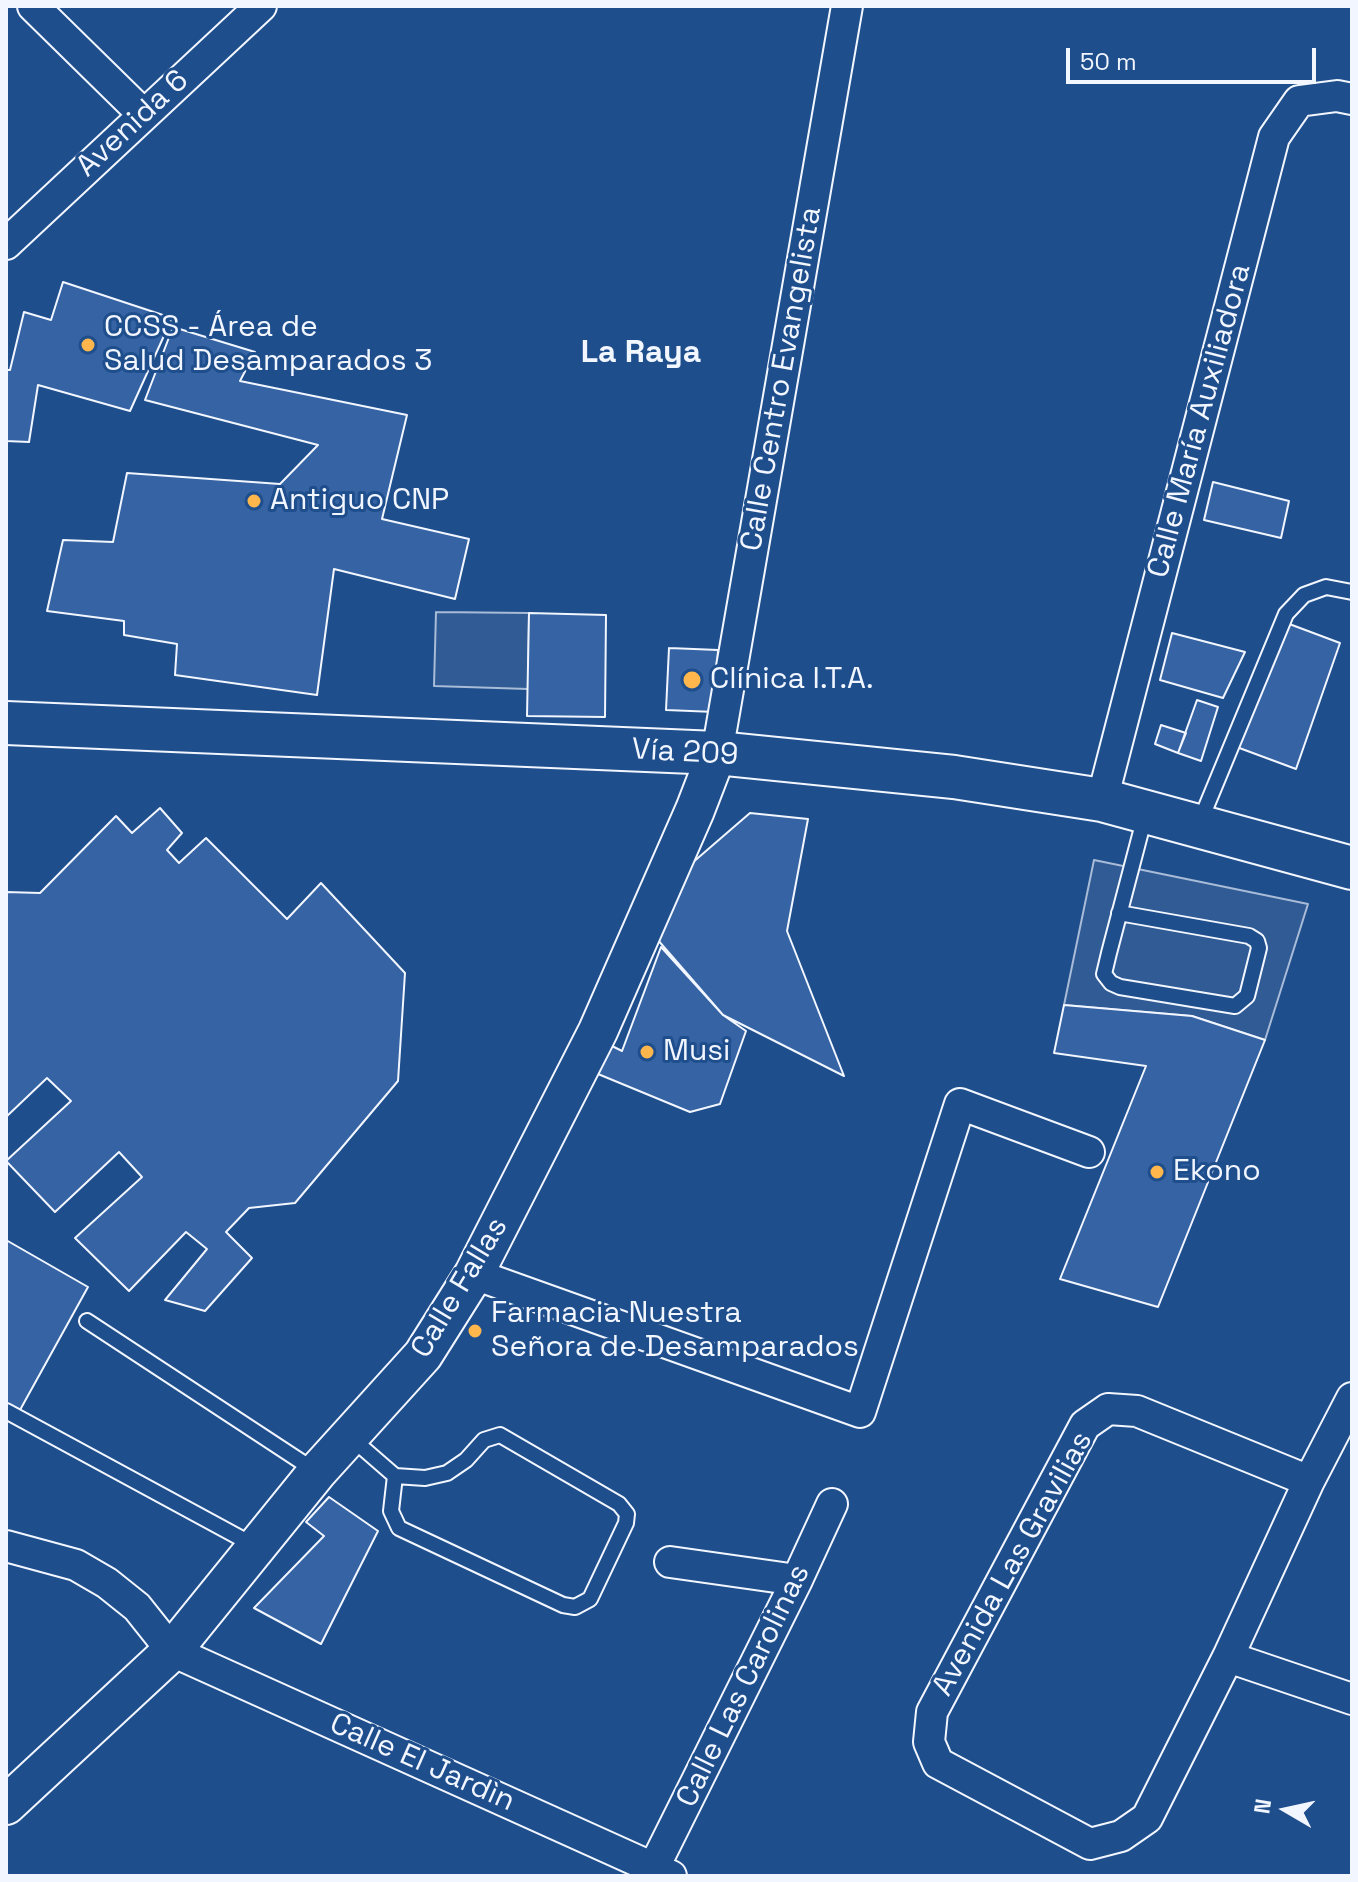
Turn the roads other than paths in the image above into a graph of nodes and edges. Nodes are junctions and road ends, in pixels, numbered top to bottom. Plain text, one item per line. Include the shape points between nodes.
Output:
1 (33, 6) edge
2 (261, 6) edge
3 (847, 6) edge
4 (1352, 99) edge
5 (143, 114) junction
6 (6, 244) edge
7 (1352, 592) edge
8 (6, 723) edge
9 (717, 753) junction
10 (1102, 800) junction
11 (1146, 812) junction
12 (1198, 826) junction
13 (1352, 868) edge
14 (1119, 913) junction
15 (1089, 1152) dead end
16 (474, 1274) junction
17 (87, 1321) dead end
18 (1352, 1398) edge
19 (6, 1411) edge
20 (349, 1436) junction
21 (317, 1472) junction
22 (395, 1476) junction
23 (1309, 1481) junction
24 (832, 1504) dead end
25 (6, 1546) edge
26 (257, 1547) junction
27 (670, 1562) dead end
28 (797, 1580) junction
29 (172, 1651) junction
30 (1228, 1657) junction
31 (1352, 1699) edge
32 (6, 1805) edge
33 (663, 1872) edge

1 - 5 street
2 - 5 street, Avenida 6
3 - 9 street, Calle Centro Evangelista
4 - 10 street, Calle María Auxiliadora via 1299,101 1274,137
5 - 6 street, Avenida 6
7 - 12 lane via 1326,587 1304,595 1286,614
8 - 9 main road, Vía 209
9 - 10 main road, Vía 209 via 954,777
9 - 16 street, Calle Fallas via 598,1031
10 - 11 main road, Vía 209
11 - 12 main road, Vía 209
11 - 14 lane
12 - 13 main road, Vía 209
14 - 14 lane via 1104,974 1111,983 1235,1006 1247,996 1257,941
15 - 16 street via 960,1104 860,1412
16 - 20 street, Calle Fallas via 423,1355
17 - 21 lane
18 - 23 street, Avenida Las Gravilias
19 - 26 lane
20 - 21 street, Calle Fallas
20 - 22 lane
21 - 26 street, Calle Fallas
22 - 22 lane via 391,1511 399,1528 563,1605 575,1607 590,1599 626,1523 627,1514 619,1504 500,1435 484,1440 447,1473
23 - 30 street, Avenida Las Gravilias
23 - 30 street, Avenida Las Gravilias via 1137,1411 1108,1409 1085,1425 932,1712 929,1742 938,1763 1090,1844 1121,1836 1147,1818
24 - 28 street, Calle Las Carolinas
25 - 29 street via 76,1565 107,1583 137,1607
26 - 29 street, Calle Fallas
27 - 28 street
28 - 33 street, Calle Las Carolinas
29 - 32 street, Calle Fallas
29 - 33 street, Calle El Jardìn
30 - 31 street

